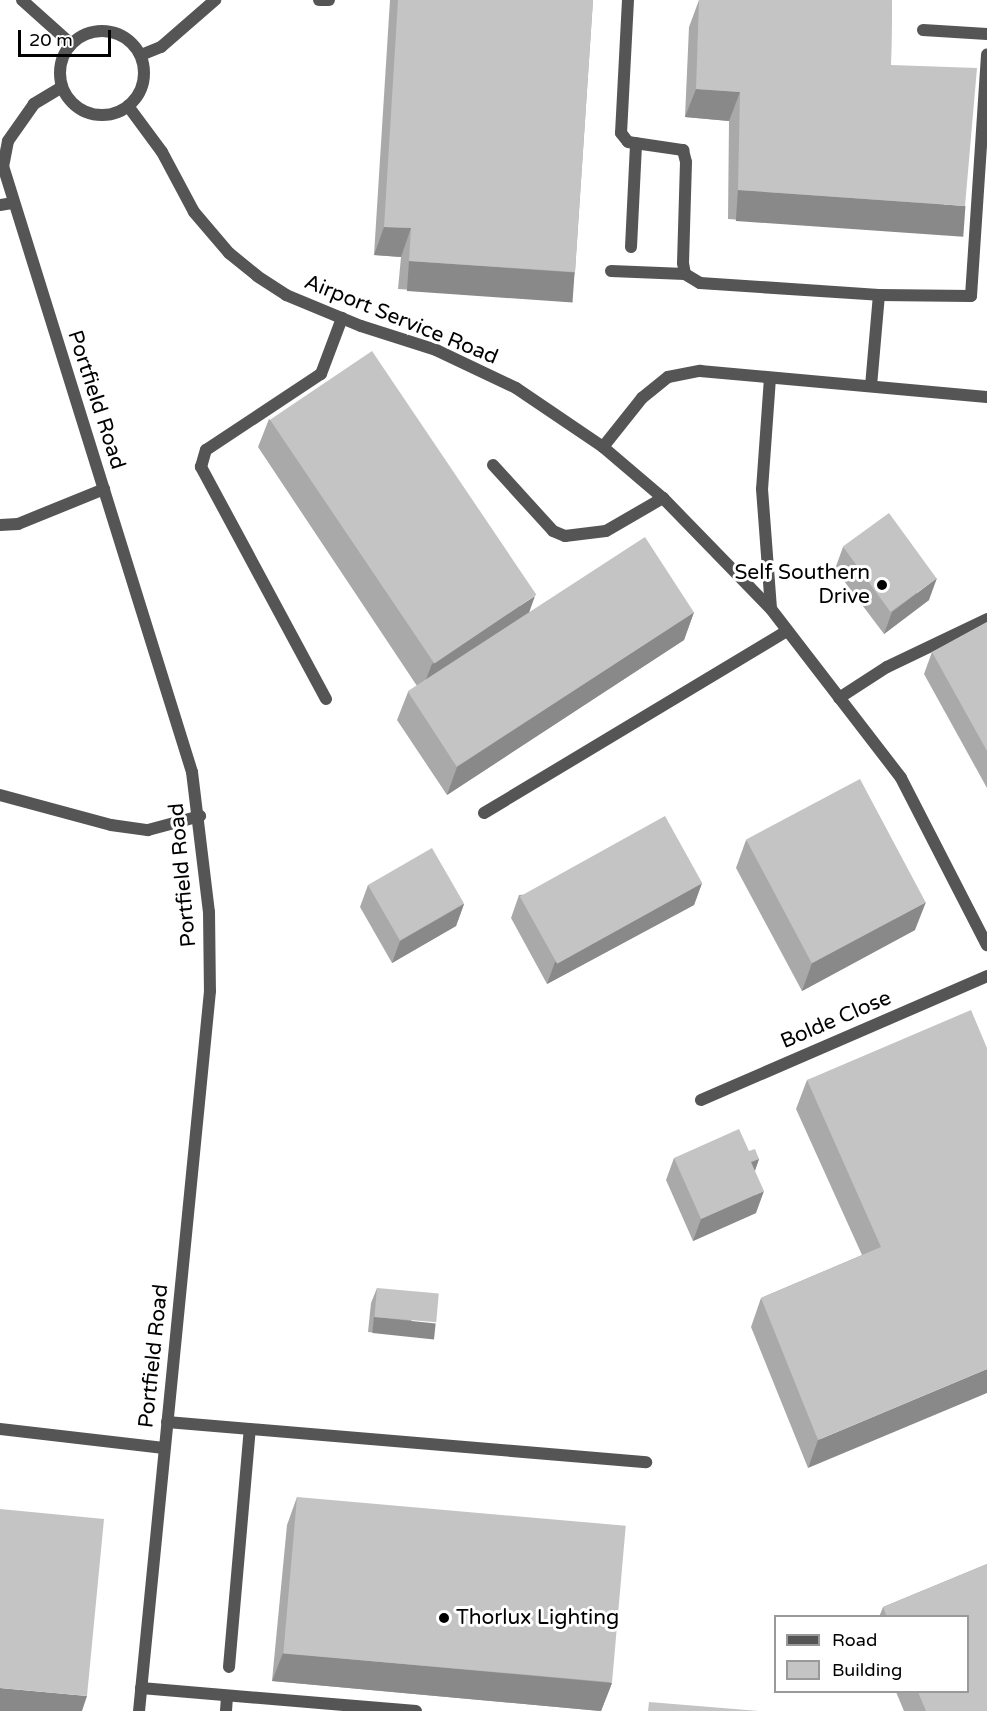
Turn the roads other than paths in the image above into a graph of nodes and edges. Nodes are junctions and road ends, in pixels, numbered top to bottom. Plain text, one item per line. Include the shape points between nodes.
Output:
1 (22, 0) edge
2 (215, 0) edge
3 (319, 0) edge
4 (329, 0) edge
5 (628, 0) edge
6 (923, 30) dead end
7 (987, 34) edge
8 (71, 44) junction
9 (141, 55) junction
10 (987, 55) edge
11 (62, 87) junction
12 (128, 106) junction
13 (636, 143) junction
14 (6, 204) edge
15 (631, 247) dead end
16 (611, 271) dead end
17 (686, 274) junction
18 (879, 295) junction
19 (342, 318) junction
20 (770, 378) junction
21 (871, 386) junction
22 (987, 397) edge
23 (603, 447) junction
24 (493, 465) dead end
25 (104, 489) junction
26 (663, 498) junction
27 (0, 525) edge
28 (771, 609) junction
29 (987, 619) edge
30 (787, 631) junction
31 (839, 698) junction
32 (326, 699) dead end
33 (0, 795) edge
34 (484, 813) dead end
35 (200, 816) junction
36 (987, 945) edge
37 (987, 976) edge
38 (701, 1100) dead end
39 (167, 1422) junction
40 (0, 1429) edge
41 (250, 1429) junction
42 (164, 1448) junction
43 (646, 1462) dead end
44 (229, 1667) dead end
45 (141, 1689) junction
46 (227, 1696) junction
47 (139, 1711) edge
48 (226, 1711) edge
49 (416, 1711) edge

1 - 8 street
2 - 9 street via 161,47
3 - 4 street
5 - 13 street via 620,120 621,133 628,142
6 - 7 street
8 - 9 street via 103,30 125,37
8 - 11 street via 60,64
9 - 12 street via 144,77 136,98
10 - 18 street via 971,296
11 - 12 street via 69,99 90,113 116,113
11 - 14 street, Portfield Road via 34,104 8,141 3,166
12 - 19 street, Airport Service Road via 162,152 194,212 229,254 286,294
13 - 15 street
13 - 17 street via 682,150 686,162 682,263
14 - 25 street, Portfield Road
16 - 17 street
17 - 18 street via 700,283
18 - 21 street
19 - 23 street, Airport Service Road via 436,350 516,388
19 - 32 street via 321,374 206,450 201,467
20 - 21 street
20 - 23 street via 700,371 668,377 642,398
20 - 28 street via 762,489
21 - 22 street
23 - 26 street, Airport Service Road
24 - 26 street via 553,531 565,536 606,531
25 - 27 street via 18,524
25 - 35 street, Portfield Road via 192,772
26 - 28 street, Airport Service Road
28 - 30 street, Airport Service Road
29 - 31 street via 887,667
30 - 31 street, Airport Service Road
30 - 34 street
31 - 36 street, Airport Service Road via 901,778
33 - 35 street via 111,825 148,830
35 - 39 street, Portfield Road via 209,912 210,992
37 - 38 street, Bolde Close
39 - 41 street
39 - 42 street, Portfield Road
40 - 42 street
41 - 43 street
41 - 44 street
42 - 45 street, Portfield Road
45 - 46 street
45 - 47 street, Portfield Road
46 - 48 street
46 - 49 street

